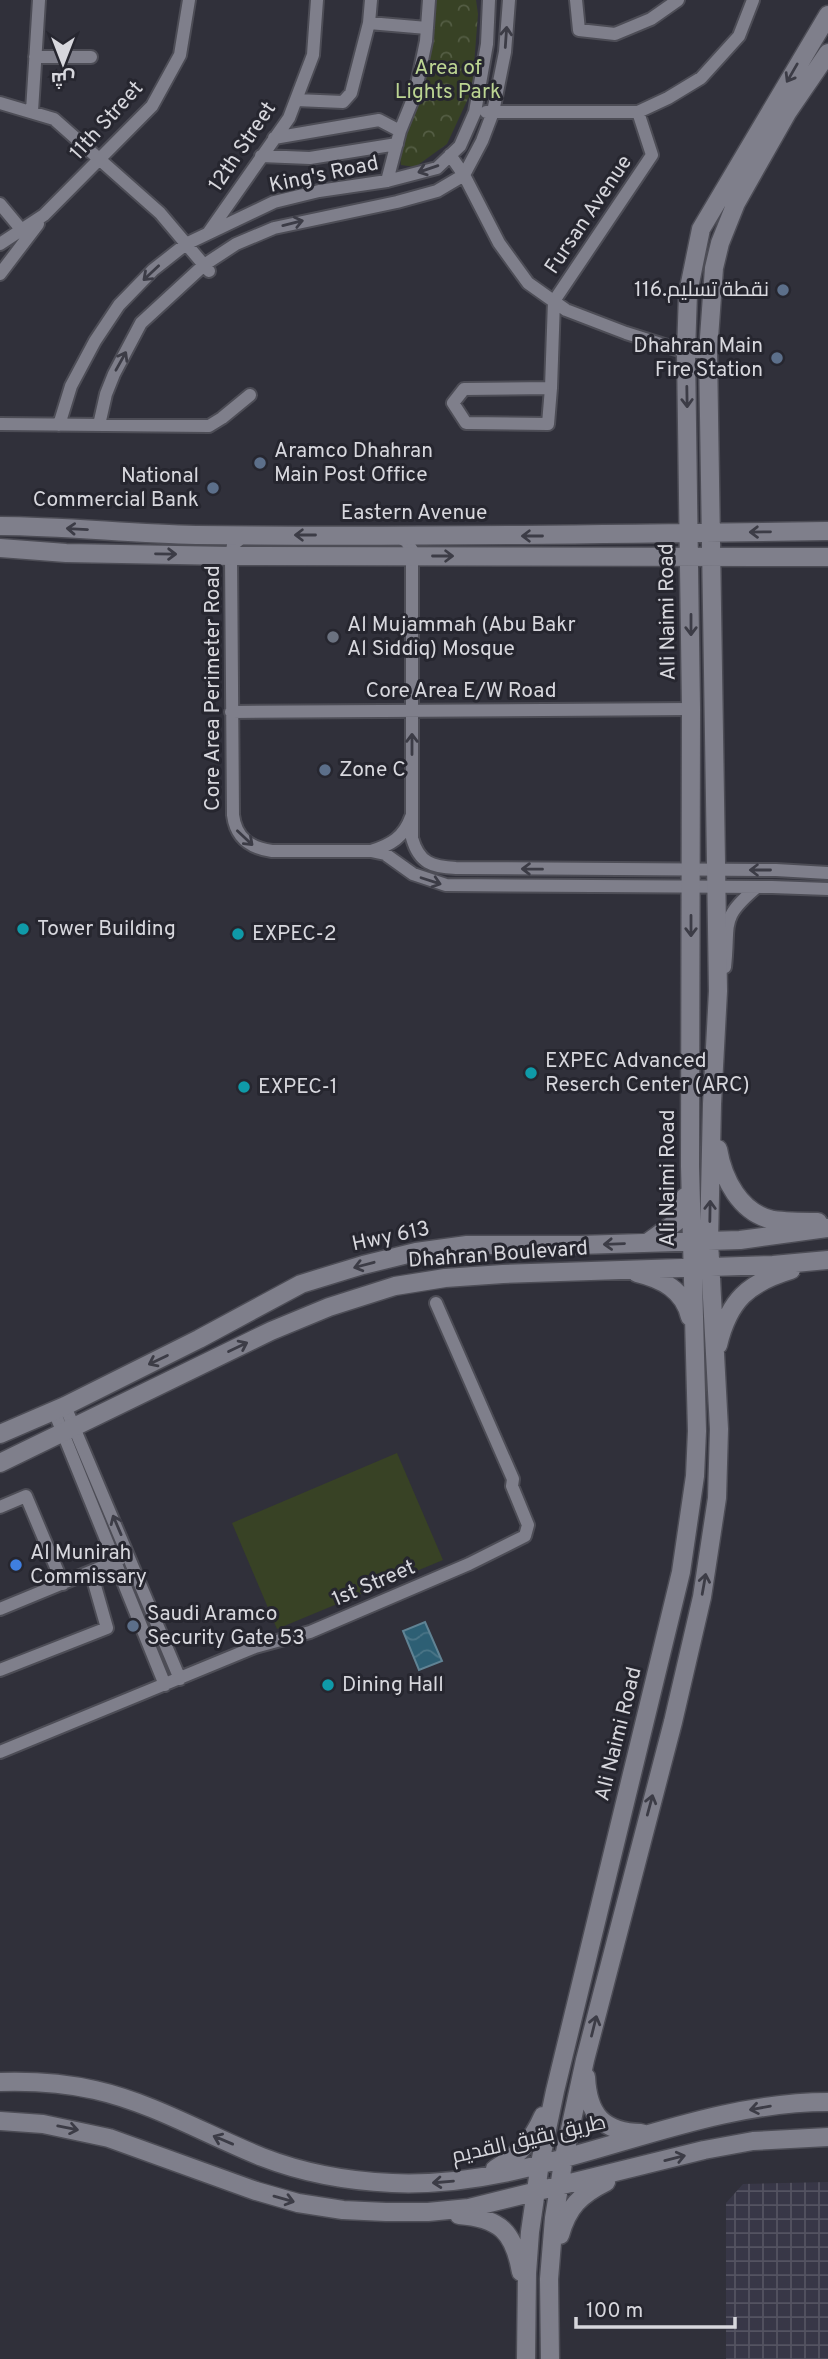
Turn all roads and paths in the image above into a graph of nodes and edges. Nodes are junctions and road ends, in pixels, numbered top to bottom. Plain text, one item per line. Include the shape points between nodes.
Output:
1 (39, 0) edge
2 (189, 0) edge
3 (317, 0) edge
4 (371, 0) edge
5 (429, 0) edge
6 (489, 0) edge
7 (509, 0) edge
8 (576, 0) edge
9 (678, 0) edge
10 (753, 0) edge
11 (828, 15) edge
12 (369, 23) junction
13 (427, 27) junction
14 (828, 53) edge
15 (35, 57) junction
16 (91, 57) dead end
17 (296, 100) junction
18 (0, 103) edge
19 (32, 111) junction
20 (475, 112) junction
21 (493, 112) junction
22 (638, 112) junction
23 (289, 118) junction
24 (400, 131) junction
25 (297, 135) junction
26 (274, 138) junction
27 (397, 144) junction
28 (450, 155) junction
29 (261, 156) junction
30 (301, 157) junction
31 (99, 161) junction
32 (464, 175) junction
33 (387, 181) junction
34 (0, 204) edge
35 (209, 232) junction
36 (25, 233) junction
37 (0, 244) edge
38 (187, 244) junction
39 (207, 268) junction
40 (0, 274) edge
41 (554, 301) junction
42 (686, 352) junction
43 (708, 352) junction
44 (551, 388) junction
45 (250, 395) dead end
46 (0, 424) edge
47 (59, 425) junction
48 (99, 425) junction
49 (0, 526) edge
50 (828, 531) edge
51 (690, 533) junction
52 (710, 533) junction
53 (245, 535) junction
54 (397, 536) junction
55 (0, 548) edge
56 (231, 556) junction
57 (412, 556) junction
58 (690, 558) junction
59 (710, 558) junction
60 (828, 558) edge
61 (691, 709) junction
62 (412, 711) junction
63 (231, 712) junction
64 (412, 812) junction
65 (371, 851) junction
66 (828, 873) edge
67 (690, 878) junction
68 (716, 878) junction
69 (757, 887) junction
70 (828, 889) edge
71 (718, 991) junction
72 (712, 1104) junction
73 (690, 1166) junction
74 (828, 1222) edge
75 (828, 1228) edge
76 (691, 1241) junction
77 (709, 1241) junction
78 (646, 1243) junction
79 (827, 1260) edge
80 (701, 1267) junction
81 (620, 1269) junction
82 (436, 1303) dead end
83 (695, 1335) junction
84 (714, 1365) junction
85 (60, 1408) junction
86 (70, 1430) junction
87 (0, 1434) edge
88 (0, 1463) edge
89 (0, 1507) edge
90 (130, 1555) junction
91 (115, 1562) junction
92 (92, 1572) junction
93 (63, 1584) junction
94 (0, 1609) edge
95 (0, 1670) edge
96 (180, 1679) junction
97 (165, 1685) junction
98 (0, 1752) edge
99 (585, 2060) junction
100 (0, 2082) edge
101 (555, 2091) junction
102 (828, 2102) edge
103 (0, 2121) edge
104 (655, 2133) junction
105 (828, 2137) edge
106 (564, 2157) junction
107 (540, 2163) junction
108 (642, 2166) junction
109 (481, 2177) junction
110 (559, 2186) junction
111 (536, 2192) junction
112 (428, 2212) junction
113 (549, 2279) junction
114 (526, 2305) junction
115 (526, 2359) edge
116 (550, 2359) edge

1 - 15 street
2 - 31 street, 11th Street via 180,55 152,106
3 - 17 street, 12th Street via 313,55
4 - 12 street
5 - 13 street
6 - 20 street, King's Road
21 -> 7 street
8 - 9 street via 579,30 615,34 651,19
10 - 22 street via 739,36 701,78
11 -> 42 main road, Ali Naimi Road via 701,229 688,293
12 - 13 street
12 - 17 street via 351,93 343,102
13 - 24 street via 415,94
14 - 43 main road, Ali Naimi Road via 787,113 736,203 715,268
15 - 16 street
15 - 19 street
17 - 23 street, 12th Street
18 - 19 street
19 - 31 street via 54,119
20 - 21 street
20 - 28 street, King's Road via 460,146
21 - 22 street
21 - 32 street
22 - 41 street, Fursan Avenue via 652,155
23 - 25 street
23 - 26 street, 12th Street
24 - 25 street via 379,120
24 - 27 street
25 - 26 street
25 - 30 street
26 - 29 street, 12th Street
27 - 30 street
27 - 33 street
28 - 32 street
28 -> 33 street, King's Road via 437,168
29 - 30 street
29 - 35 street, 12th Street
31 - 36 street, 11th Street
31 - 38 street via 160,213
39 -> 32 street, King's Road via 236,244 274,228 437,191
32 - 41 street via 499,243 528,283
33 - 35 street, King's Road via 274,202
34 - 36 street
35 - 38 street, King's Road
36 - 37 street, 11th Street
36 - 40 street, 11th Street
38 - 39 street
38 -> 47 street, King's Road via 119,305 71,386
48 -> 39 street, King's Road via 114,374 141,323
41 - 42 street via 614,329
41 - 44 street, Fursan Avenue
42 - 43 street
42 -> 51 main road, Ali Naimi Road
43 - 52 main road, Ali Naimi Road
44 - 44 street, Fursan Avenue via 548,424 466,423 453,403 464,389
45 - 48 street via 209,426
46 - 47 street
47 - 48 street
53 -> 49 main road, Eastern Avenue
50 -> 52 main road, Eastern Avenue
51 - 52 main road, Eastern Avenue
51 -> 54 main road, Eastern Avenue
51 - 58 main road, Ali Naimi Road
52 - 59 main road, Ali Naimi Road
54 -> 53 main road, Eastern Avenue
53 - 56 street, Core Area Perimeter Road via 233,545
54 - 57 street via 410,544
55 -> 56 main road, Eastern Avenue
56 - 57 main road, Eastern Avenue
56 - 63 street, Core Area Perimeter Road
57 -> 58 main road, Eastern Avenue
57 - 62 street
58 - 59 main road, Eastern Avenue
58 -> 61 main road, Ali Naimi Road
59 - 60 main road, Eastern Avenue
59 - 68 main road, Ali Naimi Road
61 - 62 street, Core Area E/W Road
61 - 67 main road, Ali Naimi Road
62 - 63 street, Core Area E/W Road
64 -> 62 street
63 -> 65 street, Core Area Perimeter Road via 234,827 244,841 272,851
64 - 65 street via 395,842
67 -> 64 street via 435,866 416,850
65 -> 67 street via 385,854 413,874 446,885
66 -> 68 street
67 - 68 street
67 -> 73 main road, Ali Naimi Road
68 - 69 street
68 - 71 main road, Ali Naimi Road
69 - 70 street
69 - 71 street via 736,905 726,925 726,965
71 - 72 main road, Ali Naimi Road
72 - 74 main road via 721,1165 744,1205 770,1219
77 -> 72 main road, Ali Naimi Road
73 - 76 main road, Ali Naimi Road
73 - 78 main road via 676,1222
75 - 77 main road, Hwy 613
76 - 77 main road, Hwy 613
76 - 78 main road, Hwy 613
76 - 80 main road, Ali Naimi Road
77 - 80 main road, Ali Naimi Road
78 -> 85 main road, Hwy 613 via 467,1245 363,1265 301,1284
79 - 80 main road, Dhahran Boulevard
79 - 84 main road via 749,1288 722,1327
80 - 81 main road, Dhahran Boulevard
80 - 83 main road, Ali Naimi Road
80 - 84 main road, Ali Naimi Road
81 - 83 main road via 655,1277 675,1290 688,1307
86 -> 81 main road, Dhahran Boulevard via 271,1331 395,1286 445,1278
82 - 96 street, 1st Street via 513,1479 528,1525 525,1536 310,1632 256,1647
83 - 101 main road, Ali Naimi Road via 695,1476 681,1572
99 -> 84 main road, Ali Naimi Road via 702,1597 717,1498 719,1429
85 - 86 street
85 - 87 main road, Hwy 613
86 - 88 main road, Dhahran Boulevard
90 -> 86 street
86 - 91 street
89 - 93 street via 26,1496
90 - 91 street
90 - 96 street
91 - 92 street
91 - 97 street
92 - 93 street
92 - 95 street via 107,1628
93 - 94 street
96 - 97 street, 1st Street
97 - 98 street, 1st Street
99 - 104 main road via 587,2093 597,2117 626,2133
99 - 106 main road, Ali Naimi Road
109 -> 100 main road, طريق بقيق القديم via 392,2183 322,2174 262,2157 97,2091
101 - 107 main road, Ali Naimi Road
101 - 109 main road via 522,2152
102 -> 104 main road, طريق بقيق القديم via 766,2107
103 -> 112 main road via 43,2124 108,2138 298,2203 343,2210
104 - 106 main road, طريق بقيق القديم
108 -> 105 main road via 753,2141
106 - 107 main road, طريق بقيق القديم
106 - 110 main road, Ali Naimi Road
107 - 109 main road, طريق بقيق القديم
107 - 111 main road, Ali Naimi Road
108 - 110 main road
108 - 113 main road via 588,2192 571,2208
110 - 111 main road
110 - 113 main road, Ali Naimi Road
111 - 112 main road via 469,2208
111 - 114 main road, Ali Naimi Road
112 - 114 main road via 481,2217 506,2233 517,2251
113 - 116 main road, Ali Naimi Road
114 - 115 main road, Ali Naimi Road

